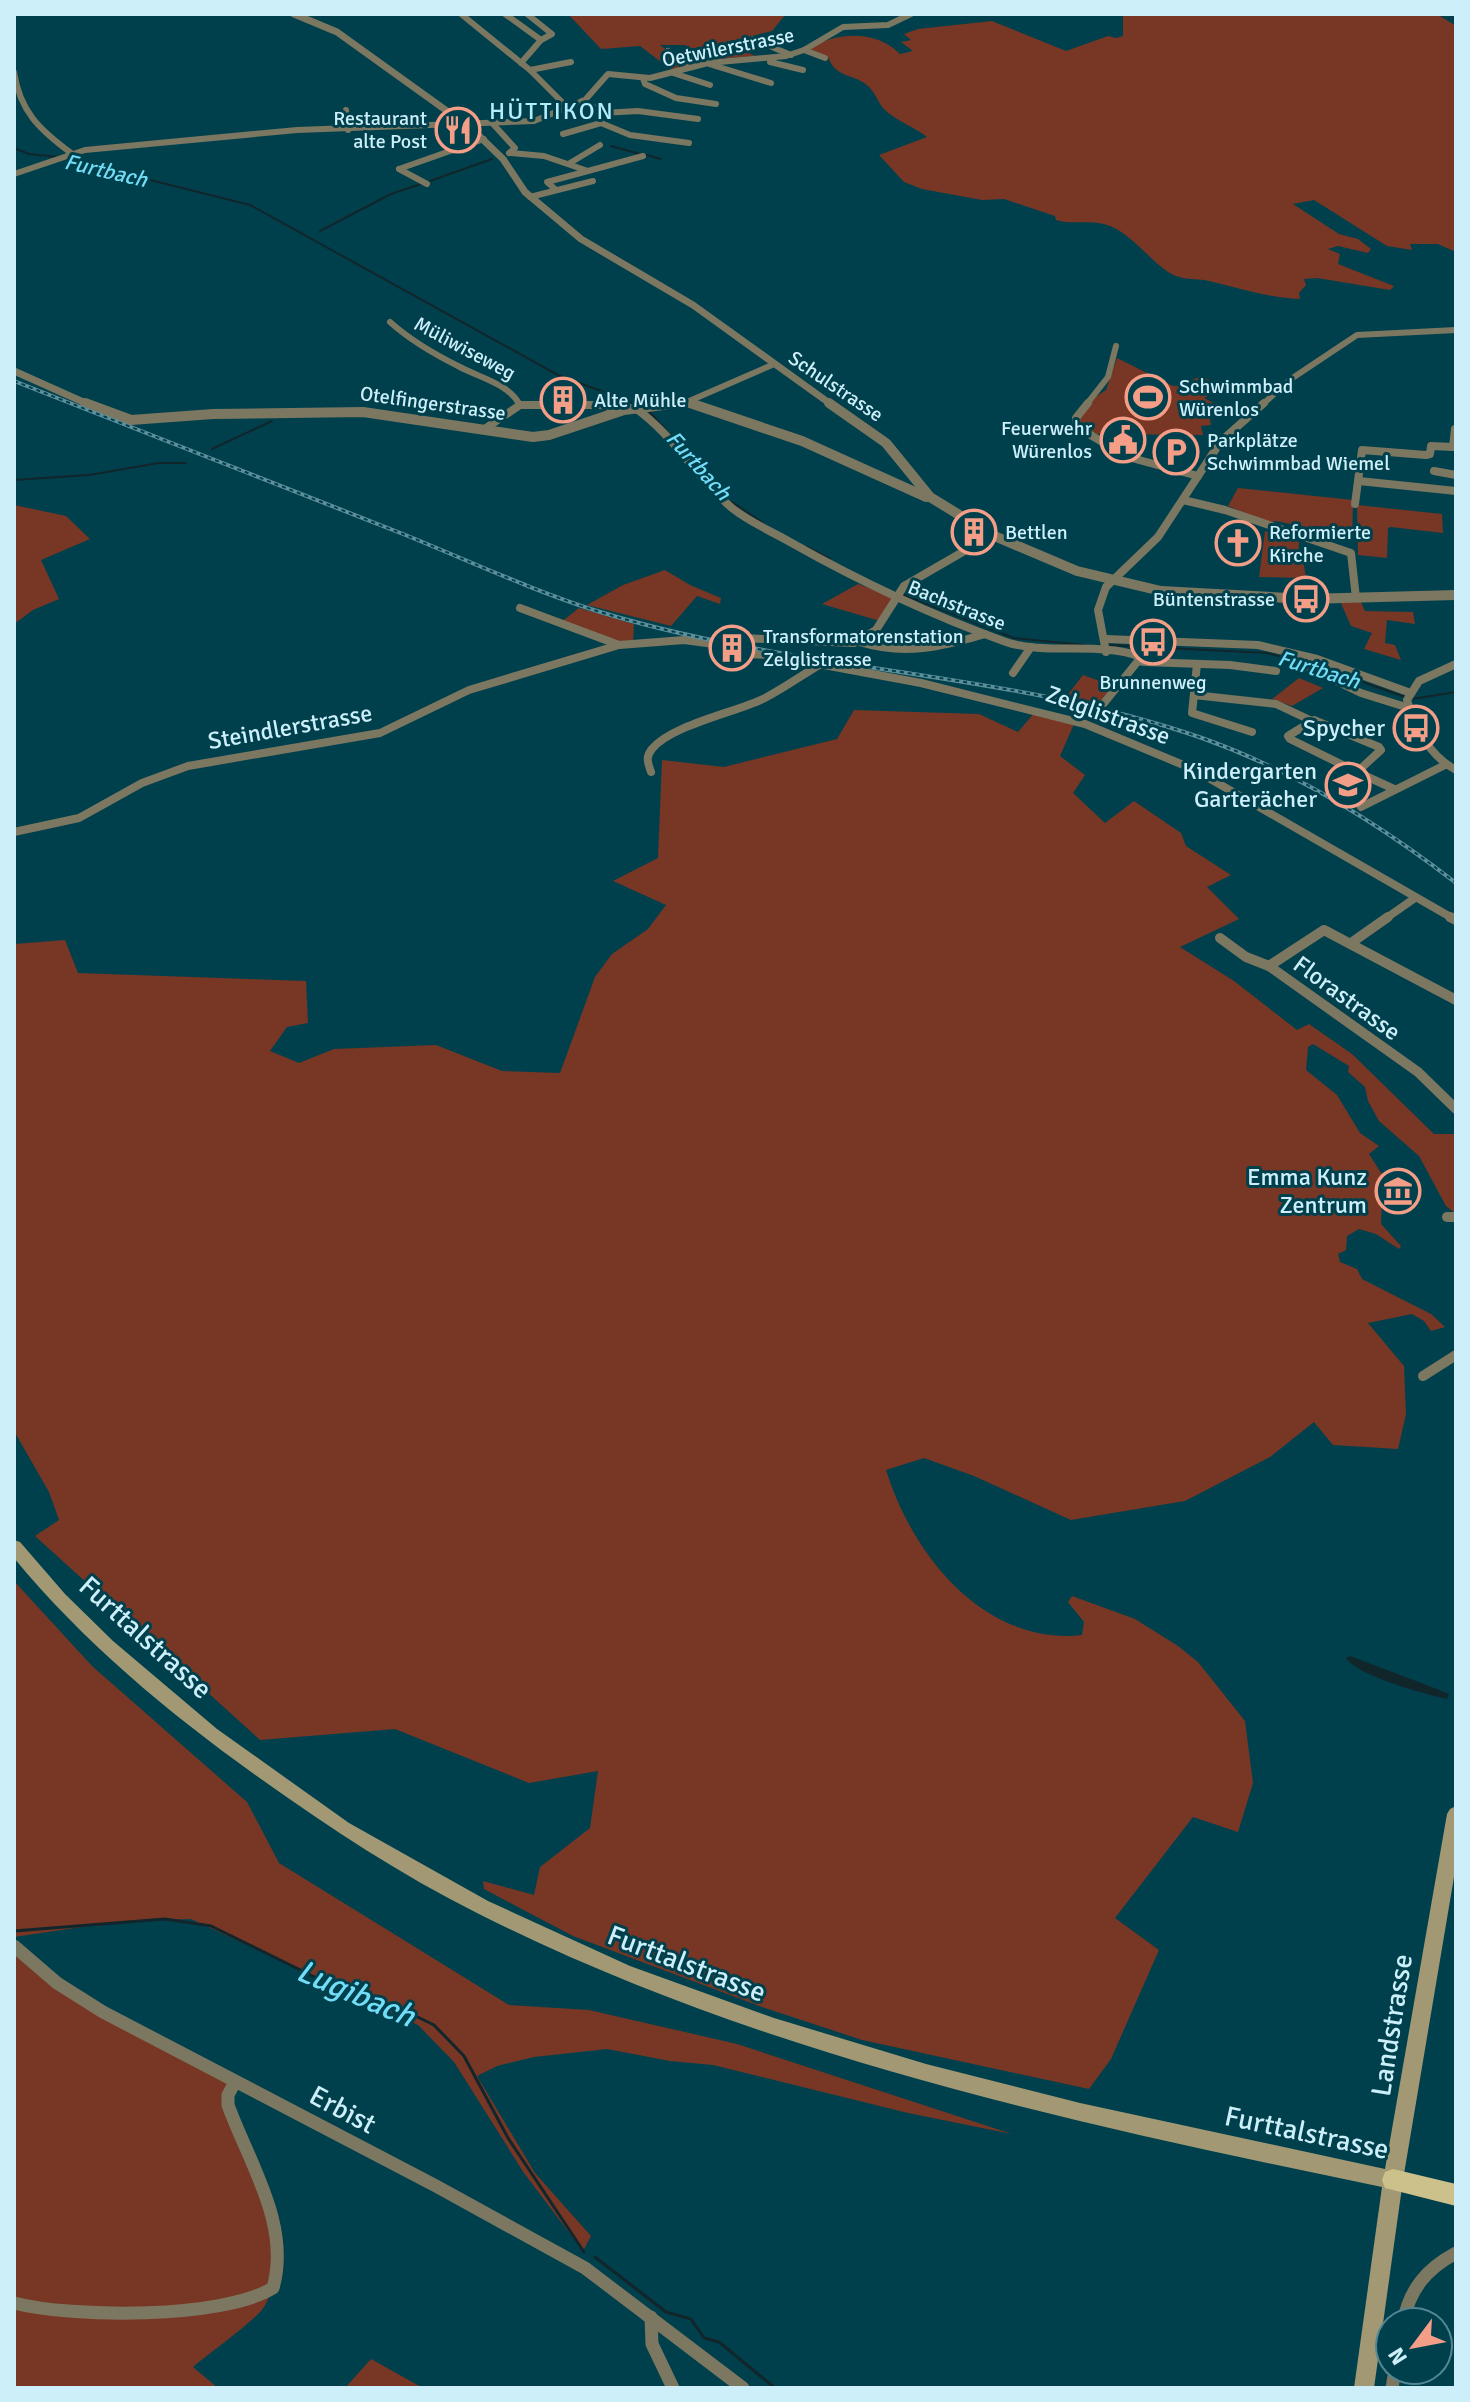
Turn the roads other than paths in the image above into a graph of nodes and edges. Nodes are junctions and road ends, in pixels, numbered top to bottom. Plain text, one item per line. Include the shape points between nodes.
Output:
1 (294, 14) edge
2 (461, 14) edge
3 (505, 14) edge
4 (527, 14) edge
5 (911, 14) edge
6 (753, 39) dead end
7 (541, 40) junction
8 (804, 50) junction
9 (668, 51) dead end
10 (792, 55) junction
11 (825, 58) dead end
12 (763, 59) junction
13 (571, 62) dead end
14 (521, 63) junction
15 (708, 63) junction
16 (692, 67) junction
17 (530, 70) junction
18 (803, 70) dead end
19 (14, 72) edge
20 (673, 73) junction
21 (643, 78) junction
22 (771, 83) dead end
23 (710, 85) dead end
24 (582, 101) junction
25 (716, 104) dead end
26 (568, 108) junction
27 (346, 110) dead end
28 (602, 113) junction
29 (698, 119) dead end
30 (463, 123) junction
31 (601, 123) junction
32 (493, 124) junction
33 (348, 129) junction
34 (563, 134) dead end
35 (484, 139) junction
36 (689, 143) dead end
37 (600, 145) dead end
38 (511, 153) junction
39 (499, 155) junction
40 (65, 156) junction
41 (643, 156) dead end
42 (570, 163) junction
43 (588, 171) junction
44 (14, 174) edge
45 (593, 181) dead end
46 (427, 184) dead end
47 (555, 189) junction
48 (530, 197) junction
49 (390, 322) dead end
50 (1456, 330) edge
51 (1116, 346) dead end
52 (772, 365) junction
53 (14, 371) edge
54 (687, 402) junction
55 (520, 405) junction
56 (639, 407) junction
57 (624, 410) junction
58 (486, 428) junction
59 (1455, 429) edge
60 (1454, 447) edge
61 (1434, 471) dead end
62 (1456, 475) edge
63 (1198, 476) junction
64 (1359, 481) junction
65 (1456, 491) edge
66 (930, 497) junction
67 (1183, 500) junction
68 (1355, 504) dead end
69 (992, 535) junction
70 (1112, 581) junction
71 (897, 594) junction
72 (1456, 595) edge
73 (1356, 598) junction
74 (520, 608) dead end
75 (985, 634) junction
76 (860, 642) junction
77 (714, 644) junction
78 (619, 645) junction
79 (1106, 646) junction
80 (1031, 647) junction
81 (1138, 661) junction
82 (1197, 664) junction
83 (1456, 664) edge
84 (804, 666) junction
85 (1307, 667) dead end
86 (1331, 670) junction
87 (1276, 671) dead end
88 (1013, 673) dead end
89 (1194, 695) junction
90 (1408, 699) junction
91 (1104, 703) dead end
92 (1312, 721) junction
93 (1252, 732) dead end
94 (1445, 765) junction
95 (1456, 770) edge
96 (651, 772) dead end
97 (1357, 772) junction
98 (1394, 789) junction
99 (1361, 807) dead end
100 (14, 832) edge
101 (1415, 898) junction
102 (1456, 920) edge
103 (1220, 938) dead end
104 (1351, 943) junction
105 (1269, 966) junction
106 (1456, 1000) edge
107 (1456, 1109) edge
108 (1456, 1355) edge
109 (1423, 1376) dead end
110 (14, 1547) edge
111 (1456, 1814) edge
112 (1449, 1891) edge
113 (14, 1946) edge
114 (235, 2082) junction
115 (1393, 2180) junction
116 (1456, 2195) edge
117 (1456, 2253) edge
118 (14, 2303) edge
119 (1408, 2306) edge
120 (651, 2317) junction
121 (673, 2388) edge
122 (743, 2388) edge
123 (1364, 2388) edge

1 - 30 street, Schulstrasse via 320,23
2 - 14 street
3 - 7 street
4 - 7 street via 552,34
5 - 8 street, Oetwilerstrasse via 888,25 839,28
6 - 10 street
7 - 14 street
8 - 10 street, Oetwilerstrasse
8 - 11 street
9 - 16 street
10 - 12 street, Oetwilerstrasse
12 - 15 street, Oetwilerstrasse
12 - 18 street
13 - 17 street
14 - 17 street
15 - 16 street, Oetwilerstrasse
15 - 22 street
16 - 20 street, Oetwilerstrasse
17 - 26 street
19 - 40 street via 26,116
20 - 21 street, Oetwilerstrasse
20 - 23 street
21 - 24 street, Oetwilerstrasse via 608,74
21 - 25 street via 664,94
24 - 26 street, Oetwilerstrasse
24 - 28 street
26 - 32 street, Oetwilerstrasse via 534,121
27 - 33 street
28 - 29 street via 638,111
28 - 31 street
30 - 32 street, Oetwilerstrasse
30 - 33 street
30 - 35 street, Schulstrasse
31 - 34 street
31 - 36 street via 630,135
32 - 38 street via 515,148
33 - 40 street via 248,134
35 - 39 street, Schulstrasse
35 - 46 street via 399,169
37 - 42 street
38 - 39 street
38 - 42 street
39 - 48 street, Schulstrasse
40 - 44 street
41 - 43 street
42 - 43 street
43 - 47 street via 547,182
45 - 47 street
47 - 48 street
48 - 52 street, Schulstrasse via 611,259 701,310
49 - 55 street, Müliwiseweg via 457,366 513,392
50 - 63 street via 1352,337 1291,379 1221,441
51 - 63 street via 1108,377 1076,418 1077,427 1128,457
52 - 54 street
52 - 66 street, Schulstrasse via 876,434
53 - 58 street, Otelfingerstrasse via 131,420 351,411
54 - 56 street, Otelfingerstrasse
54 - 66 street, Otelfingerstrasse via 802,441
55 - 57 street, Müliwiseweg
55 - 58 street, Müliwiseweg
56 - 57 street, Otelfingerstrasse
56 - 71 street, Bachstrasse via 735,511 852,578
57 - 58 street, Otelfingerstrasse via 545,436
59 - 60 street
60 - 64 street via 1431,446 1426,455 1362,450
61 - 62 street
63 - 67 street
64 - 65 street
64 - 68 street
66 - 69 street, Schulstrasse
67 - 70 street via 1158,537
67 - 73 street via 1351,553
69 - 70 street, Schulstrasse
69 - 71 street
70 - 73 street, Schulstrasse via 1184,594
70 - 79 street via 1098,610
71 - 75 street, Bachstrasse
71 - 76 street via 884,621
72 - 73 street, Schulstrasse
74 - 78 street
75 - 76 street via 927,651
75 - 80 street, Bachstrasse
76 - 77 street via 742,638
77 - 78 street, Steindlerstrasse via 684,640
77 - 84 street, Zelglistrasse via 723,653 770,655
78 - 100 street, Steindlerstrasse via 469,690 380,733 188,766 142,783 79,818
79 - 80 street, Bachstrasse
79 - 81 street via 1134,653
79 - 86 street, Bachstrasse via 1258,645
80 - 88 street
81 - 82 street
81 - 91 street
82 - 87 street
82 - 89 street
83 - 90 street via 1421,679
84 - 96 street via 765,698 661,741 650,750
84 - 101 street, Zelglistrasse via 921,683 1054,714 1124,738 1193,769
85 - 86 street
86 - 90 street, Bachstrasse
86 - 90 street via 1361,693
89 - 92 street via 1276,704
89 - 93 street via 1192,713
90 - 94 street via 1433,752
92 - 97 street via 1288,736
92 - 97 street via 1379,747
94 - 95 street
94 - 98 street
97 - 98 street
98 - 99 street
101 - 102 street, Zelglistrasse
101 - 104 street
103 - 105 street
104 - 105 street, Florastrasse via 1319,931
104 - 106 street, Florastrasse
105 - 107 street, Florastrasse via 1418,1072
108 - 109 street
110 - 115 main road, Furttalstrasse via 113,1653 258,1772 384,1853 547,1939 822,2044 970,2087 1165,2134
111 - 112 main road, Landstrasse
112 - 115 main road, Landstrasse
113 - 114 street, Erbist via 57,1983 103,2012
114 - 118 street via 228,2105 278,2244 281,2265 273,2288 235,2302 177,2312
114 - 120 street, Erbist via 585,2268
115 - 116 highway, Furttalstrasse
115 - 123 main road, Landstrasse
117 - 119 street via 1415,2283
120 - 121 street via 652,2343
120 - 122 street, Erbist

